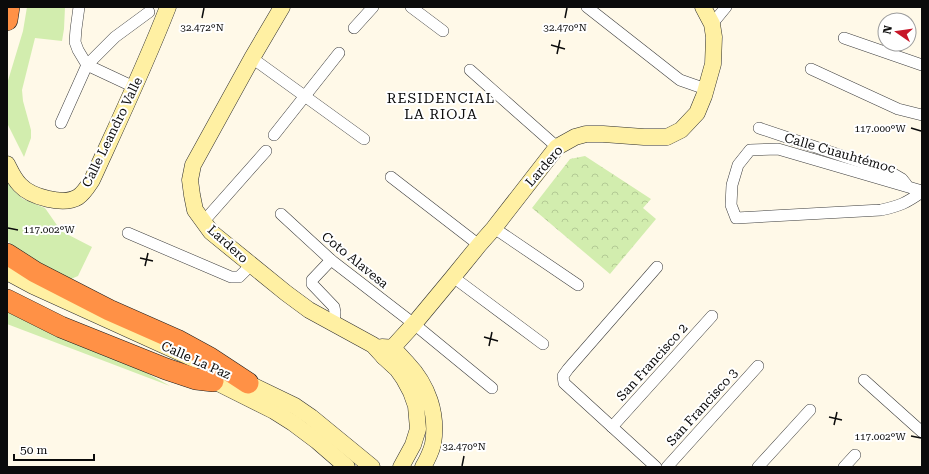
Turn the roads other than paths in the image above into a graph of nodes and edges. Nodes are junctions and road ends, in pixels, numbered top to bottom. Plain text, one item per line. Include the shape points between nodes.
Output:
1 (9, 7) edge
2 (78, 7) edge
3 (168, 7) edge
4 (282, 7) edge
5 (373, 7) edge
6 (411, 7) edge
7 (587, 7) edge
8 (703, 7) edge
9 (726, 7) edge
10 (148, 10) edge
11 (7, 20) edge
12 (712, 24) junction
13 (354, 28) dead end
14 (443, 31) dead end
15 (158, 32) junction
16 (844, 38) dead end
17 (339, 53) dead end
18 (258, 63) junction
19 (87, 65) junction
20 (922, 66) edge
21 (811, 69) dead end
22 (470, 70) dead end
23 (134, 87) junction
24 (707, 87) junction
25 (305, 96) junction
26 (922, 115) edge
27 (61, 123) dead end
28 (759, 128) dead end
29 (274, 136) dead end
30 (364, 139) dead end
31 (557, 147) junction
32 (266, 150) dead end
33 (7, 164) edge
34 (391, 177) dead end
35 (909, 187) junction
36 (922, 191) edge
37 (281, 214) dead end
38 (204, 221) junction
39 (494, 228) junction
40 (128, 233) dead end
41 (478, 245) junction
42 (7, 254) edge
43 (331, 260) junction
44 (251, 265) junction
45 (657, 267) dead end
46 (7, 272) edge
47 (453, 277) junction
48 (7, 280) edge
49 (578, 285) dead end
50 (7, 300) edge
51 (712, 316) dead end
52 (334, 323) junction
53 (414, 324) junction
54 (543, 344) dead end
55 (383, 350) junction
56 (167, 352) junction
57 (758, 366) dead end
58 (864, 380) dead end
59 (213, 381) junction
60 (248, 383) junction
61 (492, 388) dead end
62 (810, 410) dead end
63 (612, 427) junction
64 (418, 429) junction
65 (434, 432) junction
66 (922, 432) edge
67 (855, 455) dead end
68 (347, 467) edge
69 (372, 467) edge
70 (401, 467) edge
71 (424, 467) edge
72 (656, 467) edge
73 (667, 467) edge
74 (758, 467) edge
75 (844, 467) edge

1 - 11 highway
2 - 19 street via 75,42
3 - 15 street, Calle Leandro Valle
4 - 18 street, Lardero
5 - 13 street
6 - 14 street
7 - 24 street via 680,80
8 - 12 street, Lardero
9 - 12 street
10 - 15 street
10 - 19 street via 115,37
12 - 24 street, Lardero via 713,64
15 - 23 street, Calle Leandro Valle
16 - 20 street
17 - 25 street
18 - 25 street
18 - 38 street, Lardero via 193,166 190,180 192,195 196,210
19 - 23 street
19 - 27 street
21 - 26 street via 898,109
22 - 31 street
23 - 33 street, Calle Leandro Valle via 92,180 73,200 43,198 20,187
24 - 31 street, Lardero via 697,113 682,130 667,137 586,134
25 - 29 street
25 - 30 street
28 - 35 street via 890,172
31 - 39 street, Lardero
32 - 38 street
34 - 41 street
35 - 36 street, Calle Cuauhtémoc
35 - 36 street, Calle Cuauhtémoc via 778,149 750,150 738,165 732,185 731,205 736,218 881,210 900,206
37 - 43 street, Coto Alavesa
38 - 44 street, Lardero via 211,232
39 - 41 street, Lardero
39 - 49 street
40 - 44 street via 231,277 239,277
41 - 47 street, Lardero
42 - 60 highway via 35,272 109,310 177,340
43 - 52 street via 312,280 312,284 334,307
43 - 53 street, Coto Alavesa
44 - 52 street, Lardero via 303,306
45 - 63 street via 563,376 564,383
46 - 56 street, Calle La Paz
47 - 53 street, Lardero
47 - 54 street
48 - 56 street, Calle La Paz via 30,293
50 - 59 highway via 61,327 166,369 196,379
51 - 63 street, San Francisco 2
52 - 55 street, Lardero
53 - 55 street, Lardero
53 - 61 street, Coto Alavesa
55 - 64 street via 411,392 416,406
55 - 65 street, Lardero via 412,368 424,385 434,415
56 - 59 street, Calle La Paz
56 - 60 street, Calle La Paz
57 - 73 street, San Francisco 3
58 - 66 street
59 - 68 street, Calle La Paz via 293,423
60 - 69 street, Calle La Paz via 311,416
62 - 74 street
63 - 72 street
64 - 65 street
64 - 70 street
65 - 71 street, Lardero
67 - 75 street

